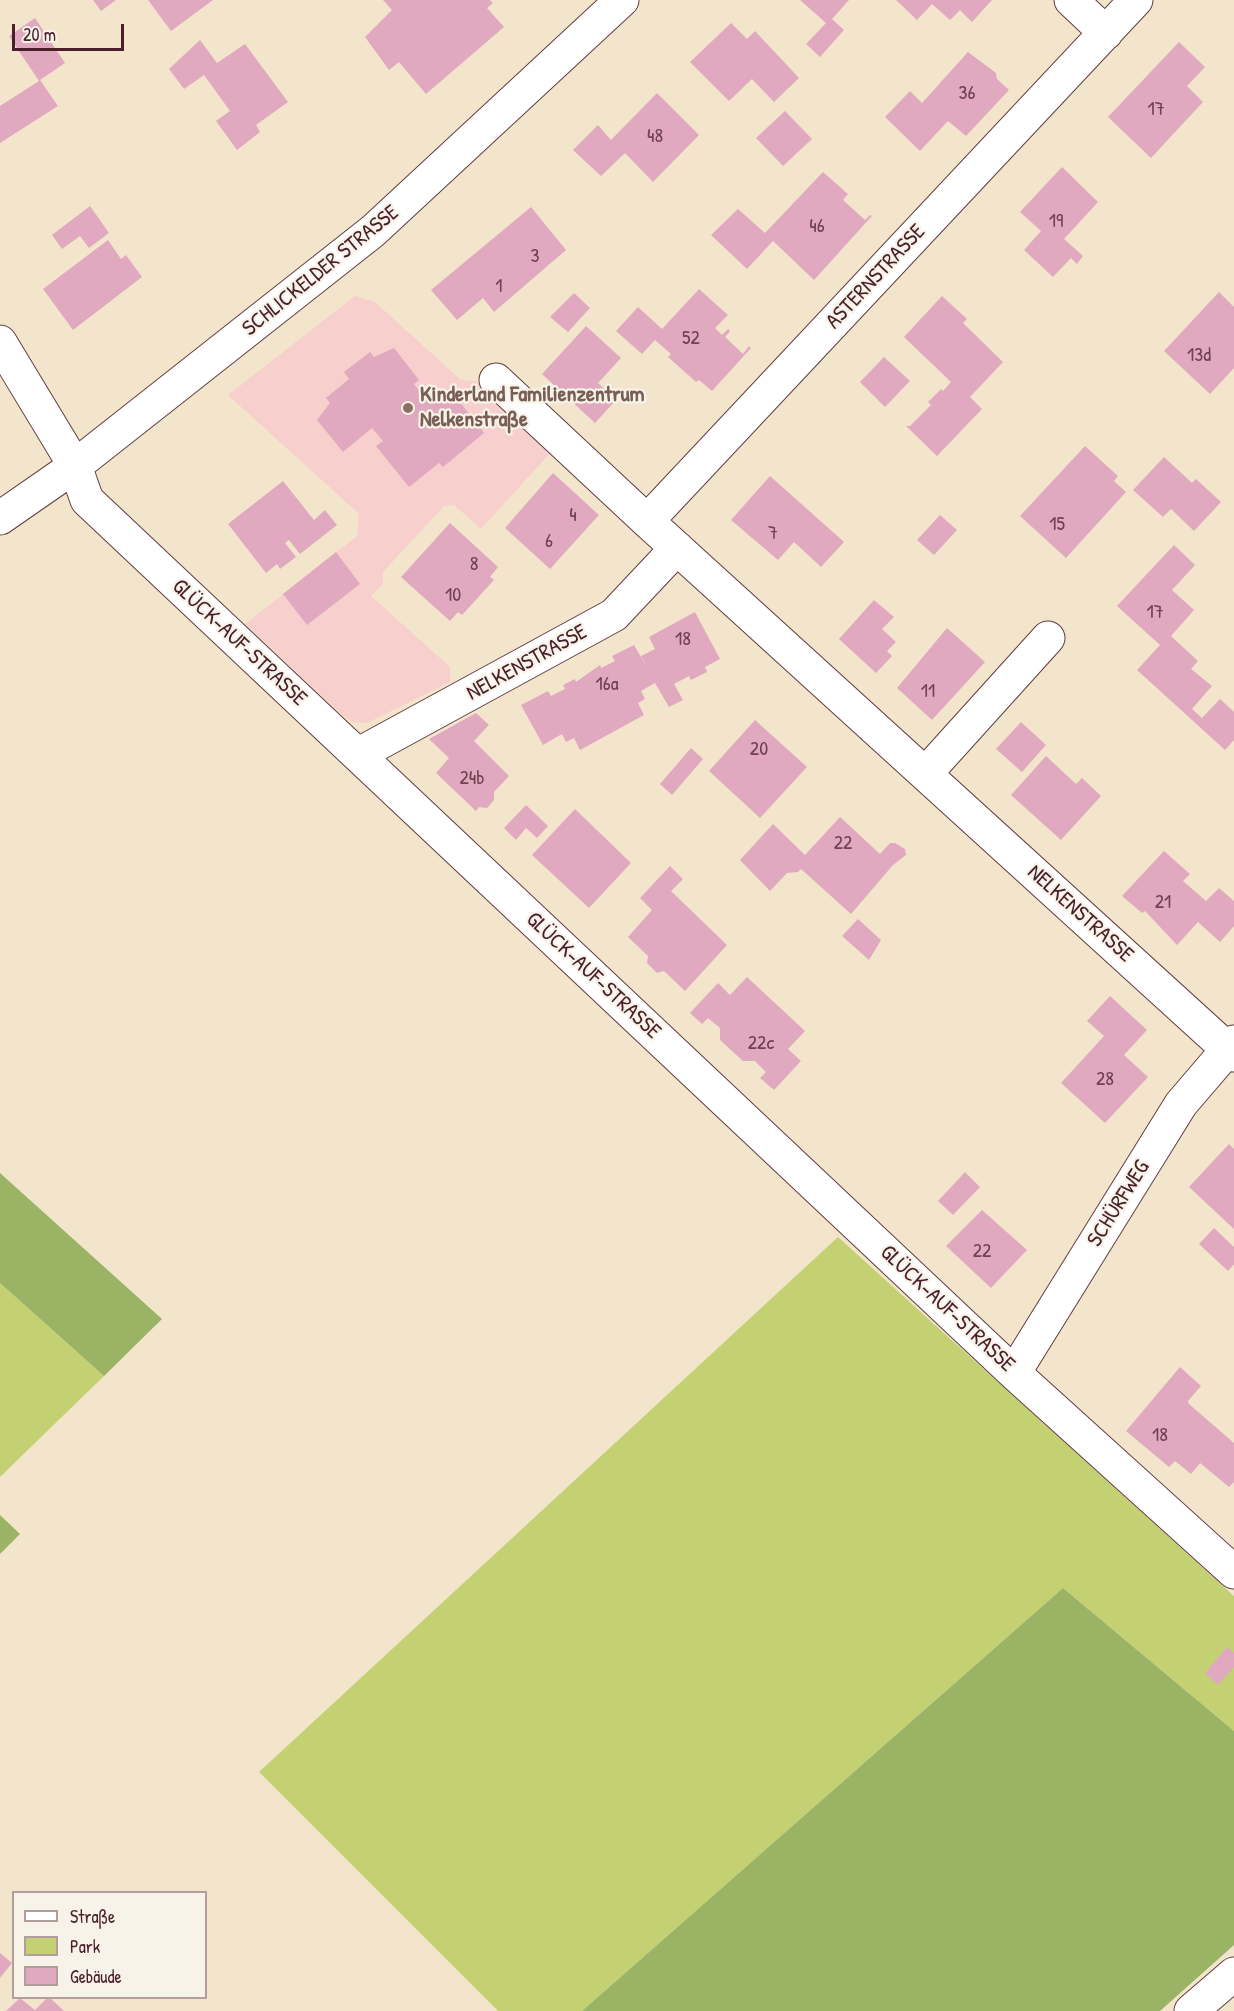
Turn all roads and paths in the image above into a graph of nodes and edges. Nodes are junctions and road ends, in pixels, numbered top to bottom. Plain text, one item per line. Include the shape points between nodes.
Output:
1 (622, 0) edge
2 (1071, 0) edge
3 (1136, 0) edge
4 (1106, 33) junction
5 (0, 342) edge
6 (496, 380) dead end
7 (75, 466) junction
8 (0, 518) edge
9 (647, 521) junction
10 (677, 548) junction
11 (1048, 638) dead end
12 (358, 754) junction
13 (926, 773) junction
14 (1232, 1049) edge
15 (1014, 1373) junction
16 (1234, 1572) edge
17 (1234, 1974) edge
18 (1191, 2011) edge

1 - 7 street, SCHLICKELDER STRASSE via 373,231
2 - 4 street
3 - 4 street, ASTERNSTRASSE
4 - 9 street, ASTERNSTRASSE
5 - 7 street, GLÜCK-AUF-STRASSE
6 - 9 street, NELKENSTRASSE
7 - 8 street, SCHLICKELDER STRASSE
7 - 12 street, GLÜCK-AUF-STRASSE via 87,500
9 - 10 street, NELKENSTRASSE
10 - 12 street, NELKENSTRASSE via 614,615
10 - 13 street, NELKENSTRASSE
11 - 13 street
12 - 15 street, GLÜCK-AUF-STRASSE
13 - 14 street, NELKENSTRASSE
14 - 15 street, SCHÜRFWEG via 1181,1104
15 - 16 street, GLÜCK-AUF-STRASSE
17 - 18 street

